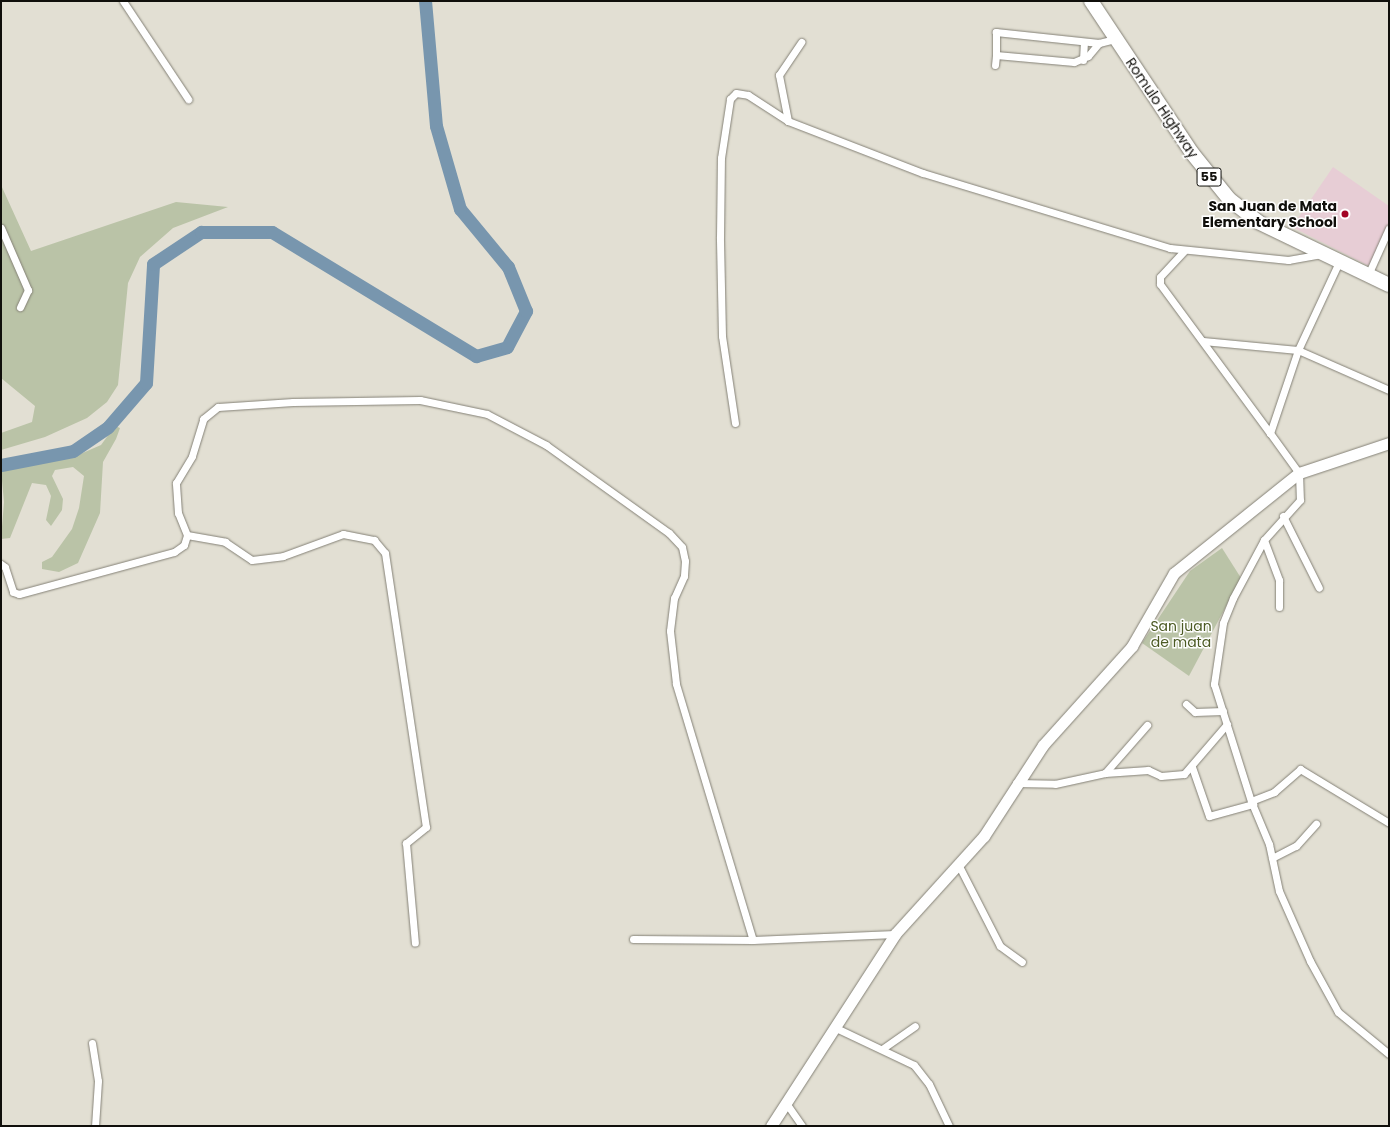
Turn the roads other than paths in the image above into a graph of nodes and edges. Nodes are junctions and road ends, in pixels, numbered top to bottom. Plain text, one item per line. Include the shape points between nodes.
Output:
1 (123, 1) edge
2 (1091, 1) edge
3 (1115, 39) junction
4 (801, 42) dead end
5 (1084, 42) junction
6 (1099, 43) junction
7 (996, 55) junction
8 (1083, 60) junction
9 (995, 65) dead end
10 (188, 99) dead end
11 (788, 121) junction
12 (1, 228) edge
13 (1389, 228) edge
14 (1184, 251) junction
15 (1321, 254) junction
16 (1340, 262) junction
17 (1368, 275) junction
18 (1389, 285) edge
19 (20, 307) dead end
20 (1203, 341) junction
21 (1298, 350) junction
22 (1389, 390) edge
23 (735, 423) dead end
24 (1270, 433) junction
25 (1389, 443) edge
26 (1299, 473) junction
27 (1283, 516) junction
28 (187, 535) junction
29 (1264, 540) junction
30 (1, 564) edge
31 (1319, 588) dead end
32 (1279, 606) dead end
33 (1186, 704) dead end
34 (1223, 711) junction
35 (1227, 724) junction
36 (1147, 725) dead end
37 (1192, 767) junction
38 (1105, 773) junction
39 (1016, 783) junction
40 (1252, 803) junction
41 (1389, 823) edge
42 (1316, 824) dead end
43 (1272, 858) junction
44 (958, 864) junction
45 (895, 934) junction
46 (633, 939) dead end
47 (753, 940) junction
48 (414, 943) dead end
49 (1022, 962) dead end
50 (915, 1026) dead end
51 (836, 1028) junction
52 (92, 1043) dead end
53 (882, 1049) junction
54 (1389, 1054) edge
55 (786, 1103) junction
56 (95, 1126) edge
57 (772, 1126) edge
58 (802, 1126) edge
59 (950, 1126) edge

1 - 10 street
2 - 3 highway, Romulo Highway / 55
3 - 6 street
3 - 15 highway, Romulo Highway / 55 via 1192,153 1229,199 1258,222
4 - 11 street via 779,75
5 - 6 street
5 - 7 street via 996,32
5 - 8 street
6 - 8 street
7 - 8 street via 1063,63
7 - 9 street
11 - 14 street via 923,174
11 - 23 street via 748,95 736,93 730,99 721,158 722,336
12 - 19 street via 28,290
13 - 17 street
14 - 15 street via 1288,260
14 - 20 street via 1159,281
15 - 16 highway, Romulo Highway / 55
16 - 17 highway, Romulo Highway / 55
16 - 21 street
17 - 18 highway, Romulo Highway / 55
20 - 21 street
20 - 24 street
21 - 22 street
21 - 24 street
24 - 26 street
25 - 26 street
26 - 27 street via 1300,500
26 - 39 street via 1174,573 1132,646 1043,745
27 - 29 street
27 - 31 street
28 - 30 street via 184,545 160,557 19,594 13,592
28 - 47 street via 178,513 176,483 192,456 203,419 213,408 293,402 420,400 467,408 508,424 546,445 669,533 682,547 686,561 670,631 676,684
28 - 48 street via 226,542 252,560 283,556 344,534 374,540 385,553 426,827 406,843
29 - 32 street via 1279,580
29 - 34 street via 1223,624 1214,676
33 - 34 street via 1195,712
34 - 35 street
35 - 37 street
35 - 40 street
36 - 38 street
37 - 38 street via 1180,775 1161,776 1148,770
37 - 40 street via 1209,816
38 - 39 street via 1055,784
39 - 44 street via 984,836
40 - 41 street via 1274,792 1300,769
40 - 43 street
42 - 43 street via 1296,846
43 - 54 street via 1283,901 1338,1012
44 - 45 street
44 - 49 street via 1000,946
45 - 47 street
45 - 51 street
46 - 47 street
50 - 53 street
51 - 53 street
51 - 55 street
52 - 56 street via 98,1081
53 - 59 street via 903,1058 922,1074
55 - 57 street
55 - 58 street

